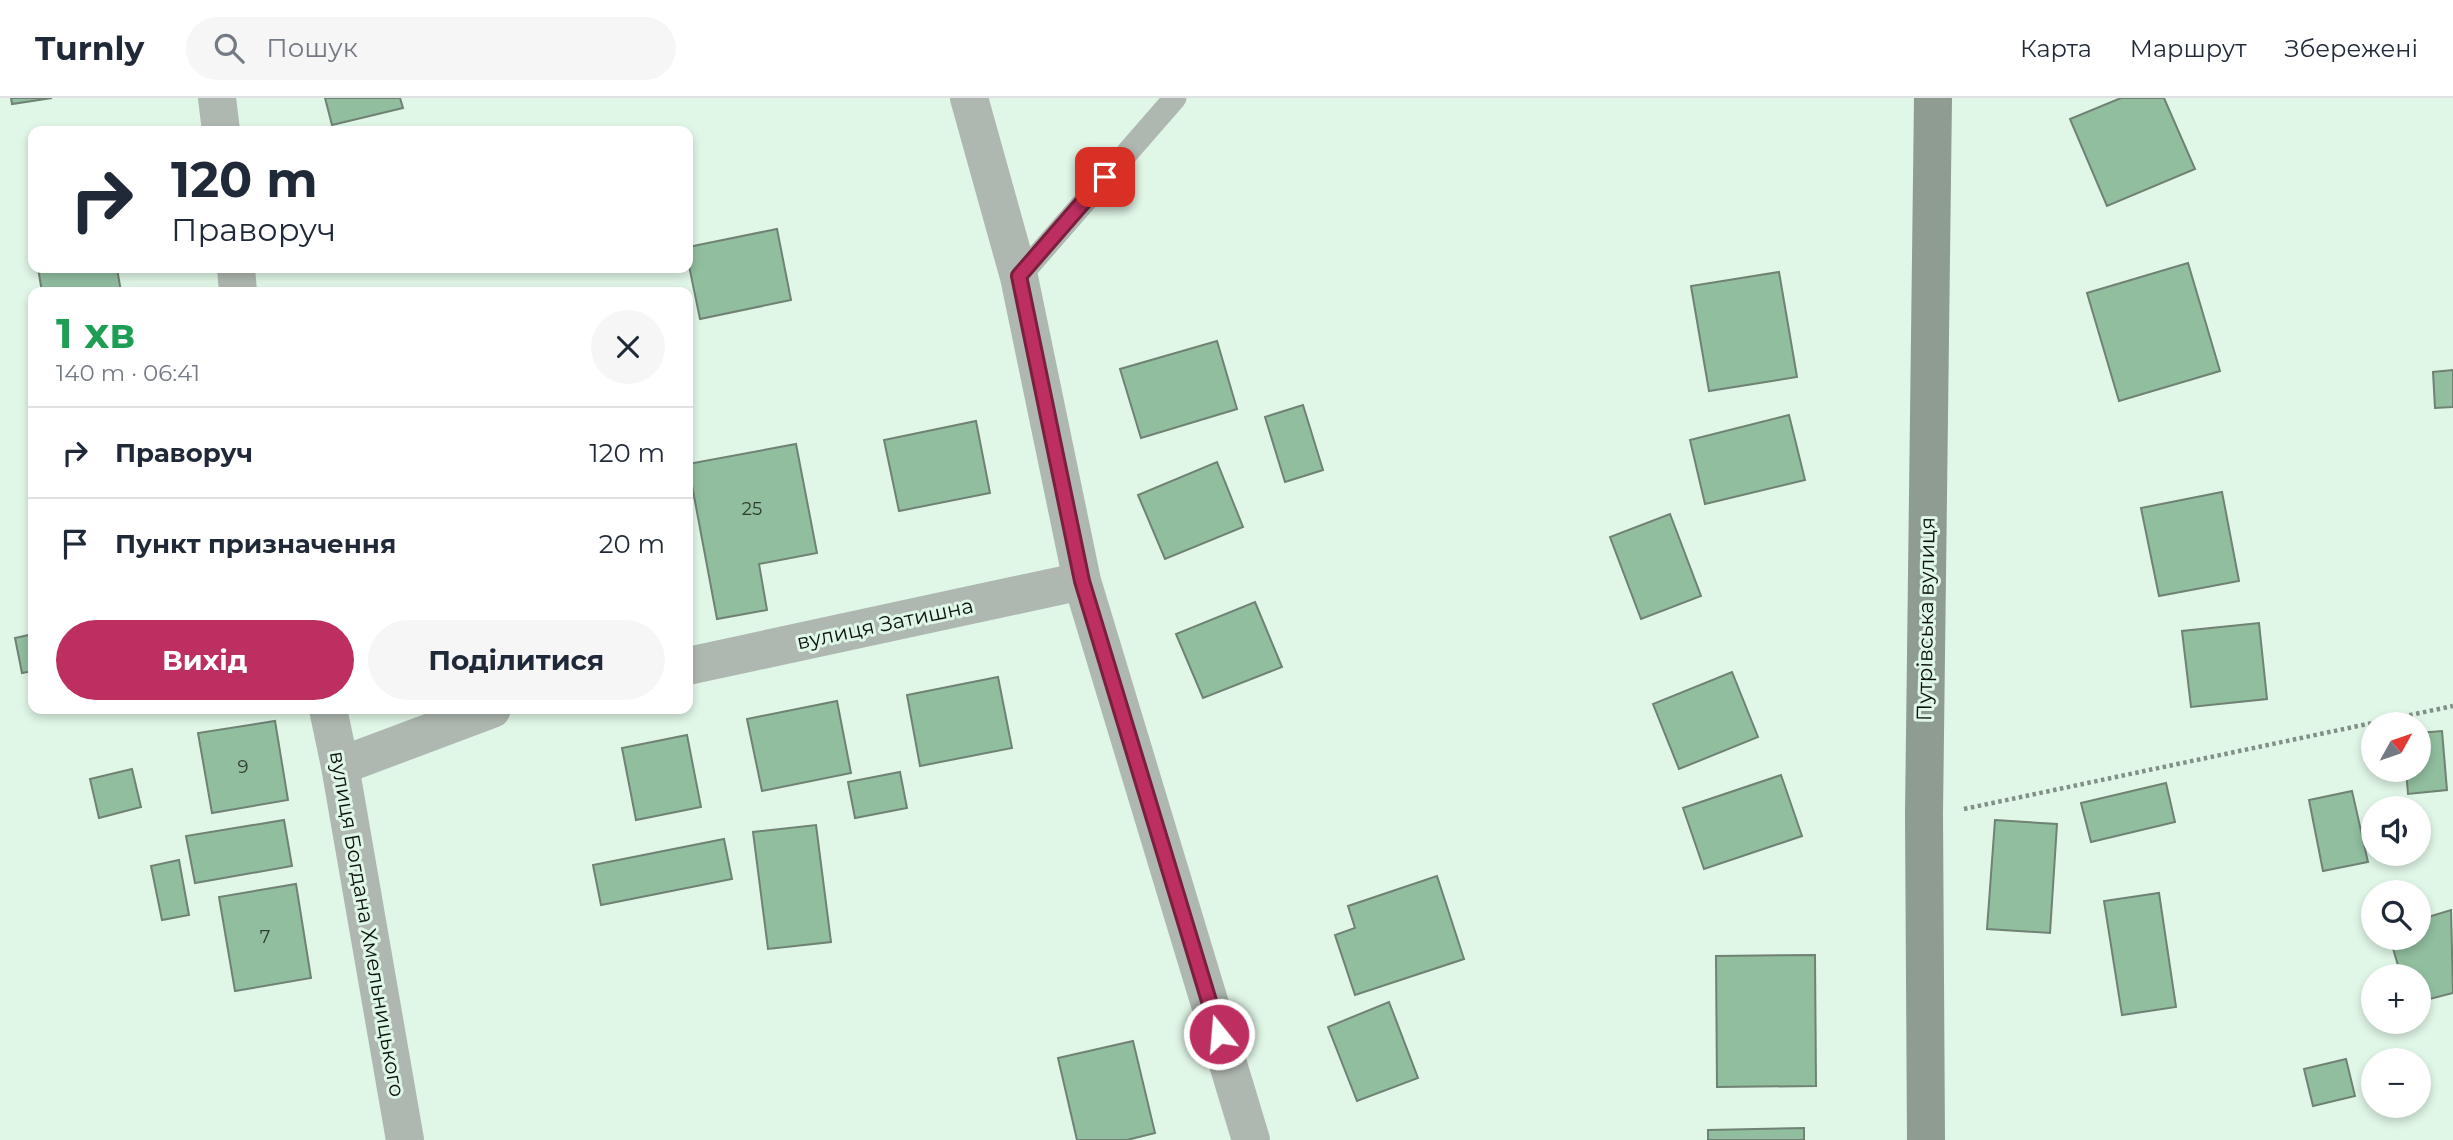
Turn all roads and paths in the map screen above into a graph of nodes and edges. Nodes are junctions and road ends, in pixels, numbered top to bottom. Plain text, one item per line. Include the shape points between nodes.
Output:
1 (217, 98) edge
2 (969, 98) edge
3 (1175, 98) edge
4 (1933, 98) edge
5 (220, 126) edge
6 (1019, 276) junction
7 (1082, 581) junction
8 (693, 665) edge
9 (2453, 706) edge
10 (329, 714) edge
11 (479, 714) edge
12 (340, 766) junction
13 (1924, 814) junction
14 (405, 1140) edge
15 (1251, 1140) edge
16 (1926, 1140) edge

1 - 5 street
2 - 6 street
3 - 6 lane
4 - 13 main road, Путрівська вулиця
6 - 7 street
7 - 8 street, вулиця Затишна
7 - 15 street
9 - 13 path
10 - 12 street, вулиця Богдана Хмельницького
11 - 12 street
12 - 14 street, вулиця Богдана Хмельницького
13 - 16 main road, Путрівська вулиця

